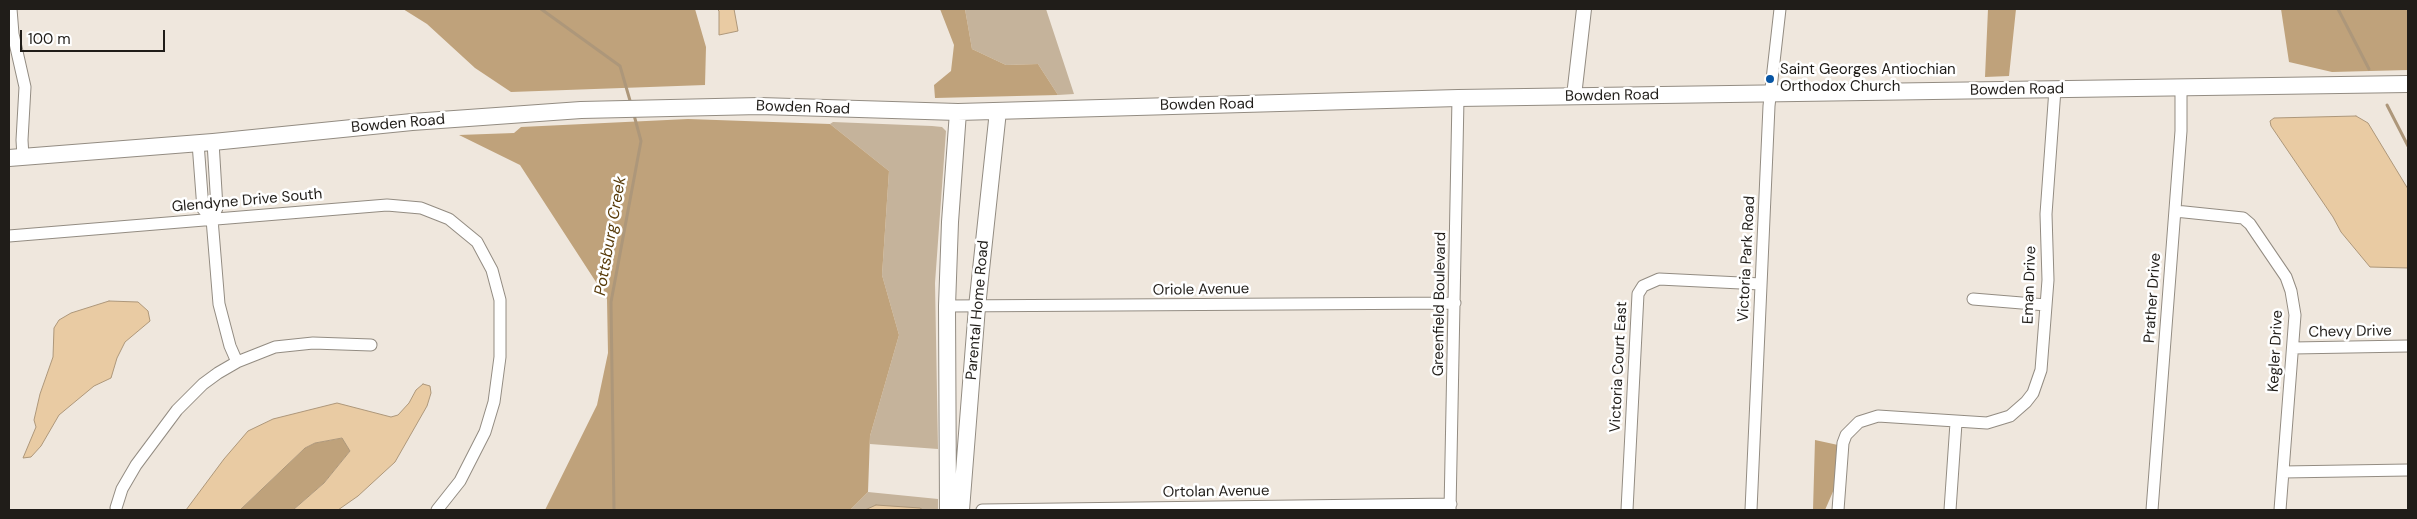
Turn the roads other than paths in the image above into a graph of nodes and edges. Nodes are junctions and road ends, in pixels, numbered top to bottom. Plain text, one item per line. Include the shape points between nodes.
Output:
1 (11, 9) edge
2 (1584, 9) edge
3 (1780, 9) edge
4 (2408, 84) edge
5 (2054, 89) junction
6 (2181, 89) junction
7 (1770, 94) junction
8 (1574, 96) junction
9 (1458, 98) junction
10 (998, 111) junction
11 (958, 112) junction
12 (205, 143) junction
13 (16, 157) edge
14 (2175, 211) junction
15 (212, 218) junction
16 (9, 236) edge
17 (1760, 284) junction
18 (1974, 299) dead end
19 (1455, 303) junction
20 (2046, 305) junction
21 (947, 306) junction
22 (977, 307) junction
23 (372, 345) dead end
24 (2408, 346) edge
25 (2293, 348) junction
26 (236, 362) junction
27 (1956, 423) junction
28 (956, 468) junction
29 (2408, 470) edge
30 (2283, 472) junction
31 (1451, 507) edge
32 (116, 508) dead end
33 (1247, 508) edge
34 (437, 510) edge
35 (954, 510) edge
36 (982, 510) edge
37 (1627, 510) edge
38 (1751, 510) edge
39 (1838, 510) edge
40 (1950, 510) edge
41 (2152, 510) edge
42 (2280, 510) edge

1 - 13 street via 25,87 22,140
2 - 8 street
3 - 7 street, Victoria Park Road
4 - 6 main road, Bowden Road
5 - 6 main road, Bowden Road
5 - 7 main road, Bowden Road
5 - 20 street, Eman Drive via 2046,214 2049,265
6 - 14 street, Prather Drive
7 - 8 main road, Bowden Road
7 - 17 street, Victoria Park Road
8 - 9 main road, Bowden Road
9 - 10 main road, Bowden Road
9 - 19 street, Greenfield Boulevard
10 - 11 main road, Bowden Road
10 - 22 main road, Parental Home Road
11 - 12 main road, Bowden Road via 705,107 581,110 412,122
11 - 21 main road, Parental Home Road
12 - 13 main road, Bowden Road
12 - 15 street via 217,208
14 - 25 street, Kegler Drive via 2235,216 2250,224 2286,277 2291,291 2295,315
14 - 41 street, Prather Drive
15 - 16 street, Glendyne Drive South
15 - 26 street via 219,304
15 - 34 street, Glendyne Drive South via 404,205 450,219 477,242 497,286 498,380 485,432 472,462
17 - 37 street, Victoria Court East via 1659,279 1643,286 1638,294
17 - 38 street, Victoria Park Road
18 - 20 street
19 - 22 street, Oriole Avenue
19 - 31 street, Greenfield Boulevard
20 - 27 street, Eman Drive via 2041,370 2033,393 2010,416 1999,421
21 - 22 street, Oriole Avenue
21 - 28 main road, Parental Home Road
22 - 28 main road, Parental Home Road
23 - 26 street via 295,344 275,347
24 - 25 street, Chevy Drive
25 - 30 street, Kegler Drive
26 - 32 street via 203,384 177,410 136,465 122,488
27 - 39 street, Eman Drive via 1878,416 1858,422 1843,443
27 - 40 street
28 - 35 main road, Parental Home Road
29 - 30 street
30 - 42 street, Kegler Drive
31 - 33 street, Ortolan Avenue
33 - 36 street, Ortolan Avenue

